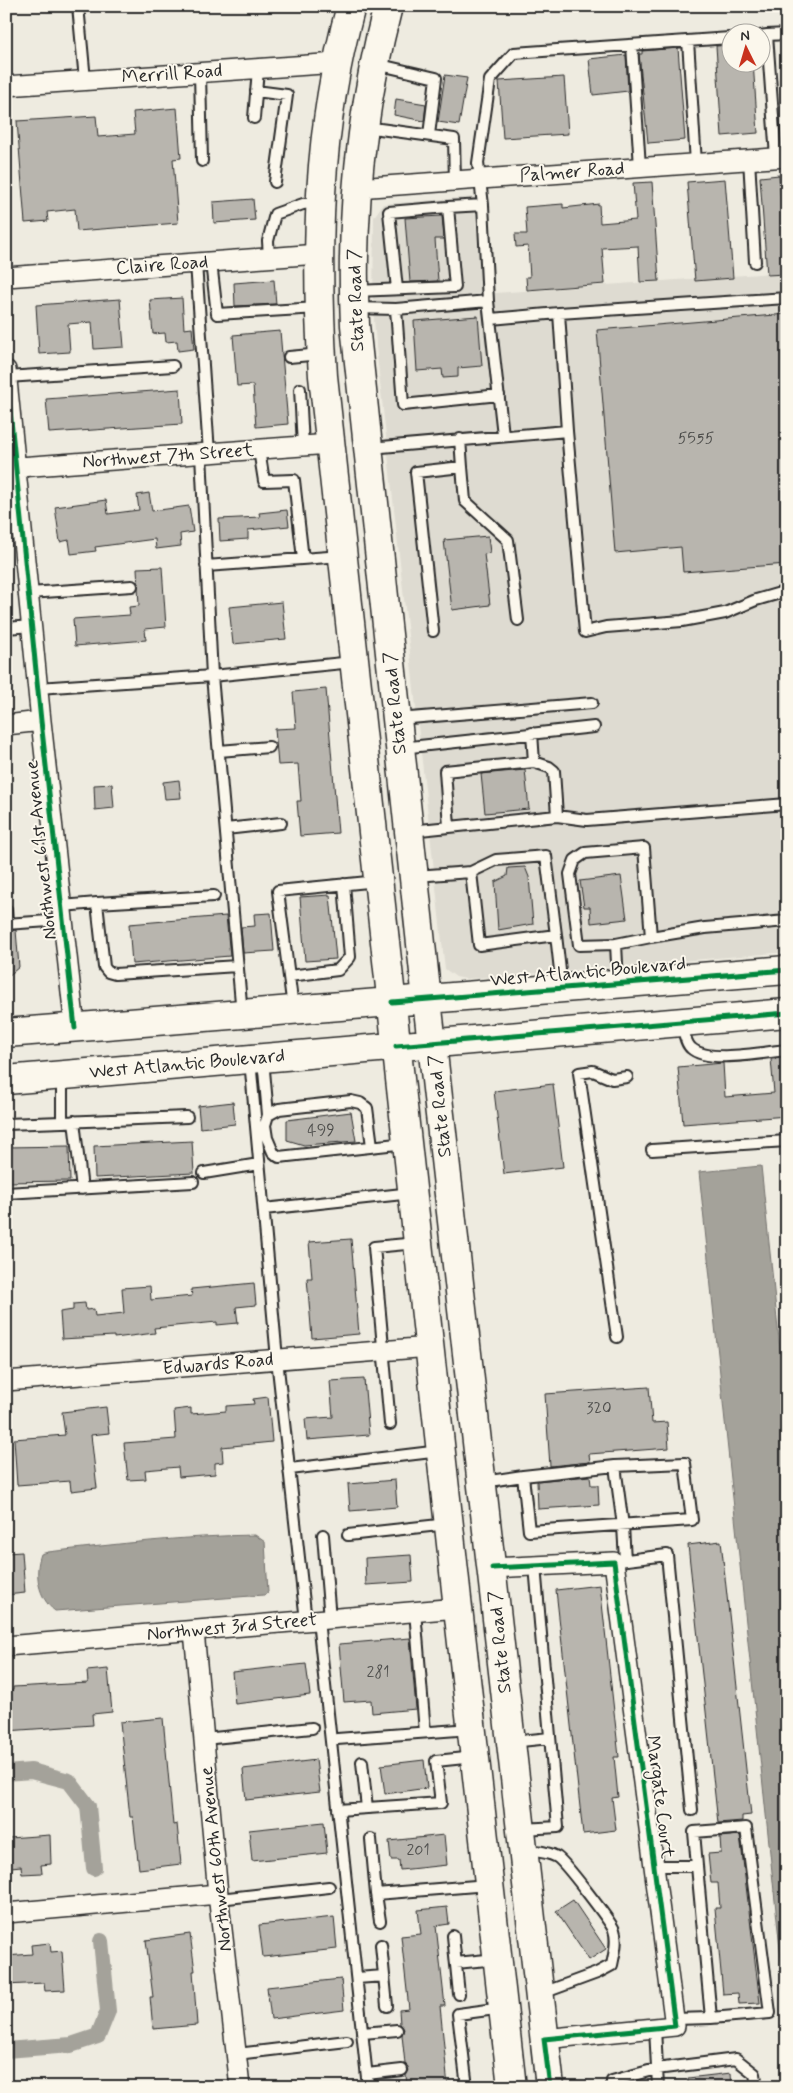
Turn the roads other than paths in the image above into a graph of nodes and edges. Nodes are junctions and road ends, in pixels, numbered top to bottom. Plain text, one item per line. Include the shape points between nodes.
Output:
1 (78, 6) edge
2 (351, 6) edge
3 (388, 6) edge
4 (787, 34) edge
5 (770, 35) edge
6 (720, 39) edge
7 (688, 41) junction
8 (632, 45) junction
9 (337, 63) junction
10 (375, 64) junction
11 (258, 68) junction
12 (200, 72) junction
13 (769, 72) edge
14 (85, 80) junction
15 (6, 86) edge
16 (256, 91) junction
17 (254, 118) dead end
18 (328, 121) junction
19 (364, 127) junction
20 (429, 135) junction
21 (781, 157) edge
22 (749, 159) junction
23 (202, 161) dead end
24 (696, 163) junction
25 (640, 167) junction
26 (479, 179) junction
27 (455, 181) junction
28 (275, 182) dead end
29 (357, 188) junction
30 (320, 202) junction
31 (483, 205) junction
32 (448, 207) junction
33 (318, 254) junction
34 (269, 257) junction
35 (204, 262) junction
36 (755, 262) dead end
37 (6, 276) edge
38 (397, 289) junction
39 (787, 298) edge
40 (354, 300) junction
41 (488, 301) junction
42 (319, 308) junction
43 (396, 309) junction
44 (559, 313) junction
45 (491, 319) junction
46 (289, 357) dead end
47 (323, 365) junction
48 (173, 366) dead end
49 (7, 373) edge
50 (300, 389) dead end
51 (499, 395) junction
52 (567, 431) junction
53 (502, 435) junction
54 (460, 439) junction
55 (317, 445) junction
56 (367, 449) junction
57 (259, 450) junction
58 (205, 454) junction
59 (462, 467) junction
60 (11, 468) edge
61 (374, 506) junction
62 (342, 556) junction
63 (303, 559) junction
64 (206, 566) junction
65 (132, 586) dead end
66 (787, 591) edge
67 (29, 593) junction
68 (518, 620) dead end
69 (32, 626) junction
70 (6, 628) edge
71 (433, 631) dead end
72 (354, 662) junction
73 (212, 676) junction
74 (38, 688) junction
75 (592, 703) dead end
76 (396, 719) junction
77 (41, 721) junction
78 (6, 725) edge
79 (594, 727) dead end
80 (532, 734) junction
81 (270, 747) dead end
82 (400, 748) junction
83 (218, 751) junction
84 (534, 762) junction
85 (787, 804) edge
86 (557, 816) junction
87 (280, 824) dead end
88 (449, 826) junction
89 (226, 829) junction
90 (409, 831) junction
91 (471, 872) junction
92 (414, 876) junction
93 (379, 880) junction
94 (344, 884) junction
95 (214, 896) dead end
96 (97, 903) junction
97 (6, 910) edge
98 (63, 913) junction
99 (787, 921) edge
100 (7, 924) edge
101 (556, 935) junction
102 (651, 937) junction
103 (616, 944) junction
104 (237, 966) junction
105 (787, 970) edge
106 (289, 976) junction
107 (618, 984) junction
108 (562, 989) junction
109 (427, 1000) junction
110 (392, 1002) junction
111 (293, 1010) junction
112 (787, 1013) edge
113 (242, 1014) junction
114 (681, 1022) junction
115 (75, 1028) junction
116 (6, 1033) edge
117 (433, 1043) junction
118 (396, 1046) junction
119 (787, 1050) edge
120 (257, 1058) junction
121 (62, 1075) junction
122 (627, 1078) dead end
123 (6, 1080) edge
124 (268, 1115) junction
125 (187, 1117) dead end
126 (74, 1121) junction
127 (62, 1122) junction
128 (6, 1124) edge
129 (787, 1140) edge
130 (407, 1143) junction
131 (372, 1146) junction
132 (652, 1150) dead end
133 (258, 1164) junction
134 (204, 1173) dead end
135 (193, 1182) dead end
136 (82, 1189) junction
137 (6, 1193) edge
138 (413, 1193) junction
139 (264, 1209) junction
140 (418, 1243) junction
141 (618, 1337) dead end
142 (430, 1347) junction
143 (383, 1351) junction
144 (277, 1359) junction
145 (6, 1381) edge
146 (390, 1424) dead end
147 (442, 1451) junction
148 (615, 1466) junction
149 (290, 1469) junction
150 (523, 1476) junction
151 (482, 1482) junction
152 (446, 1496) junction
153 (449, 1524) junction
154 (623, 1526) junction
155 (323, 1535) dead end
156 (348, 1535) dead end
157 (620, 1561) junction
158 (535, 1566) junction
159 (492, 1568) junction
160 (458, 1608) junction
161 (415, 1611) junction
162 (318, 1620) junction
163 (194, 1631) junction
164 (6, 1646) edge
165 (502, 1667) junction
166 (312, 1728) dead end
167 (472, 1729) junction
168 (425, 1732) junction
169 (204, 1738) junction
170 (337, 1738) dead end
171 (550, 1738) junction
172 (510, 1742) junction
173 (475, 1757) junction
174 (362, 1762) dead end
175 (367, 1808) junction
176 (338, 1810) junction
177 (692, 1810) dead end
178 (371, 1839) dead end
179 (521, 1840) junction
180 (654, 1866) junction
181 (697, 1866) junction
182 (490, 1885) junction
183 (329, 1888) dead end
184 (376, 1894) junction
185 (218, 1896) junction
186 (6, 1913) edge
187 (380, 1922) dead end
188 (453, 1936) dead end
189 (381, 1945) dead end
190 (498, 1958) junction
191 (456, 1963) junction
192 (384, 1976) junction
193 (357, 1978) junction
194 (459, 1994) dead end
195 (539, 1994) junction
196 (387, 2006) dead end
197 (504, 2008) junction
198 (674, 2018) junction
199 (711, 2018) junction
200 (656, 2028) junction
201 (397, 2030) dead end
202 (363, 2033) junction
203 (544, 2039) junction
204 (347, 2040) dead end
205 (237, 2054) junction
206 (656, 2069) junction
207 (402, 2070) dead end
208 (367, 2074) junction
209 (240, 2087) edge
210 (368, 2087) edge
211 (467, 2087) edge
212 (512, 2087) edge
213 (550, 2087) edge
214 (612, 2087) edge
215 (658, 2087) edge
216 (757, 2087) edge

1 - 14 lane
2 - 9 main road, State Road 7
3 - 10 main road, State Road 7
4 - 5 lane
6 - 7 lane
7 - 8 lane
7 - 24 lane
8 - 25 lane
8 - 26 lane via 514,53 490,80 478,162
9 - 11 street, Merrill Road
9 - 18 main road, State Road 7
10 - 19 main road, State Road 7
10 - 20 lane via 436,78
11 - 12 street, Merrill Road
11 - 16 lane
12 - 14 street, Merrill Road
12 - 23 lane
13 - 21 lane
14 - 15 street, Merrill Road
16 - 17 lane
16 - 28 lane via 287,95
18 - 29 main road via 338,166 347,181
18 - 30 main road, State Road 7
19 - 20 lane
19 - 29 main road, State Road 7
20 - 27 lane via 454,139
21 - 22 street, Palmer Road
22 - 24 street, Palmer Road
22 - 36 lane
24 - 25 street, Palmer Road
25 - 26 street, Palmer Road
26 - 27 street, Palmer Road
26 - 31 lane
27 - 29 street, Palmer Road
29 - 40 main road, State Road 7
30 - 33 main road, State Road 7
30 - 34 lane via 275,214 268,241
31 - 32 lane
31 - 41 lane
32 - 38 lane via 389,212
32 - 38 lane via 455,287
33 - 34 street, Claire Road
33 - 42 main road, State Road 7
34 - 35 street, Claire Road
35 - 37 street, Claire Road
35 - 42 lane via 217,314
35 - 58 lane
38 - 40 lane
39 - 44 lane
40 - 43 lane
40 - 56 main road, State Road 7
41 - 43 lane
41 - 45 lane
42 - 47 main road, State Road 7
43 - 51 lane via 403,405
44 - 45 lane
44 - 52 lane
45 - 51 lane
46 - 47 lane
47 - 55 main road, State Road 7
47 - 56 main road via 354,436
48 - 49 lane
49 - 60 street, Northwest 61st Avenue
50 - 55 lane
51 - 53 lane
52 - 53 lane
52 - 66 lane via 585,632 725,613
53 - 54 lane
54 - 56 lane
54 - 59 lane
55 - 57 street, Northwest 7th Street
55 - 61 main road via 342,454
55 - 62 main road, State Road 7
56 - 61 main road, State Road 7
57 - 58 street, Northwest 7th Street
57 - 63 lane via 264,482 294,480
58 - 60 street, Northwest 7th Street
58 - 64 lane
59 - 68 lane via 465,501 508,540
59 - 71 lane via 416,472
60 - 67 street, Northwest 61st Avenue
61 - 76 main road, State Road 7
62 - 63 lane
62 - 72 main road, State Road 7
63 - 64 lane
64 - 73 lane
65 - 67 lane
67 - 69 street, Northwest 61st Avenue
69 - 70 lane
69 - 74 street, Northwest 61st Avenue
72 - 73 lane
72 - 93 main road, State Road 7
73 - 74 lane
73 - 83 lane
74 - 77 street, Northwest 61st Avenue
75 - 76 lane
76 - 82 main road, State Road 7
77 - 78 street
77 - 98 street, Northwest 61st Avenue
79 - 80 lane
80 - 82 lane
80 - 84 lane
81 - 83 lane
82 - 90 main road, State Road 7
83 - 89 lane
84 - 86 lane via 554,771
84 - 88 lane via 445,771
85 - 86 lane via 587,820
86 - 88 lane
87 - 89 lane
88 - 90 lane
89 - 104 lane
90 - 92 main road, State Road 7
91 - 92 lane
91 - 101 lane via 478,945
91 - 101 lane via 496,860 546,856
92 - 109 main road, State Road 7
93 - 94 lane
93 - 110 main road, State Road 7
94 - 106 lane via 350,957 338,970
94 - 106 lane via 278,891
95 - 96 lane
96 - 98 lane
96 - 104 lane via 104,967 108,972
97 - 100 lane
98 - 100 lane
98 - 115 street, Northwest 61st Avenue
99 - 102 lane via 705,928
101 - 108 lane
102 - 103 lane
102 - 103 lane via 644,848 585,853 576,860 570,874 579,945
103 - 107 lane
104 - 113 lane
105 - 107 main road, West Atlantic Boulevard
106 - 111 lane
107 - 108 main road, West Atlantic Boulevard
108 - 109 main road, West Atlantic Boulevard
109 - 110 main road, West Atlantic Boulevard
109 - 117 main road, State Road 7
110 - 111 main road, West Atlantic Boulevard
110 - 118 main road, State Road 7
111 - 113 main road, West Atlantic Boulevard
112 - 114 main road, West Atlantic Boulevard
113 - 115 main road, West Atlantic Boulevard
114 - 117 main road, West Atlantic Boulevard
114 - 119 lane via 689,1047 700,1054 722,1056
115 - 116 main road, West Atlantic Boulevard
117 - 118 main road, West Atlantic Boulevard
117 - 151 main road, State Road 7
118 - 120 main road, West Atlantic Boulevard
118 - 130 main road, State Road 7
120 - 121 main road, West Atlantic Boulevard
120 - 124 lane
120 - 133 lane
121 - 123 main road, West Atlantic Boulevard
121 - 127 lane
122 - 141 lane via 612,1079 592,1071 579,1073
124 - 131 lane via 265,1125 267,1138 279,1157
124 - 131 lane via 279,1109 351,1101 360,1103 368,1108
125 - 126 lane
126 - 127 lane
126 - 136 lane
127 - 128 lane
129 - 132 lane
130 - 131 lane
130 - 138 main road, State Road 7
133 - 134 lane
133 - 139 lane
135 - 136 lane
136 - 137 lane
138 - 139 lane
138 - 140 main road, State Road 7
139 - 144 lane
140 - 142 main road, State Road 7
140 - 143 lane via 374,1246
142 - 143 street, Edwards Road
142 - 147 main road, State Road 7
143 - 144 street, Edwards Road
143 - 146 lane
144 - 145 street, Edwards Road
144 - 149 lane
147 - 149 lane
147 - 152 main road, State Road 7
148 - 150 lane
148 - 154 lane
148 - 154 lane via 685,1463 692,1520
149 - 162 lane
150 - 151 lane
150 - 154 lane via 529,1531
151 - 159 main road, State Road 7
152 - 153 main road, State Road 7
152 - 159 main road via 466,1548 478,1561
153 - 156 lane
153 - 160 main road, State Road 7
154 - 157 lane
155 - 162 lane
157 - 158 street
157 - 177 lane via 667,1555
157 - 180 street, Margate Court
158 - 159 street
158 - 171 lane
159 - 165 main road, State Road 7
160 - 161 street, Northwest 3rd Street
160 - 165 main road via 482,1627
160 - 167 main road, State Road 7
161 - 162 street, Northwest 3rd Street
161 - 168 lane
162 - 163 street, Northwest 3rd Street
162 - 176 lane
163 - 164 street, Northwest 3rd Street
163 - 169 street, Northwest 60th Avenue
165 - 172 main road, State Road 7
166 - 169 lane
167 - 168 lane
167 - 173 main road, State Road 7
168 - 170 lane
169 - 185 street, Northwest 60th Avenue
171 - 172 lane
171 - 179 lane via 558,1827
172 - 179 main road, State Road 7
173 - 175 lane via 436,1761 441,1803
173 - 182 main road, State Road 7
174 - 175 lane
175 - 176 lane
176 - 193 lane
178 - 184 lane
179 - 195 main road, State Road 7
179 - 195 lane via 568,1865 614,1930 612,1965
180 - 181 lane
180 - 198 street, Margate Court
181 - 199 lane
181 - 199 lane via 694,1832 746,1828 770,2013
182 - 184 lane
182 - 190 main road, State Road 7
183 - 185 lane
184 - 187 lane
185 - 186 street
185 - 205 street, Northwest 60th Avenue
188 - 191 lane
189 - 192 lane
190 - 191 lane
190 - 197 main road, State Road 7
191 - 194 lane
192 - 193 lane
192 - 196 lane
193 - 202 lane
195 - 203 main road, State Road 7
197 - 203 main road via 518,2029
197 - 211 lane via 458,2014
197 - 212 main road, State Road 7
198 - 199 lane
198 - 200 street via 675,2026
200 - 203 street
200 - 206 lane
201 - 202 lane
202 - 208 lane
203 - 213 main road, State Road 7
204 - 205 lane
205 - 209 street, Northwest 60th Avenue
206 - 214 lane via 612,2082
206 - 215 lane
206 - 216 lane via 736,2059 756,2074
207 - 208 lane
208 - 210 lane

